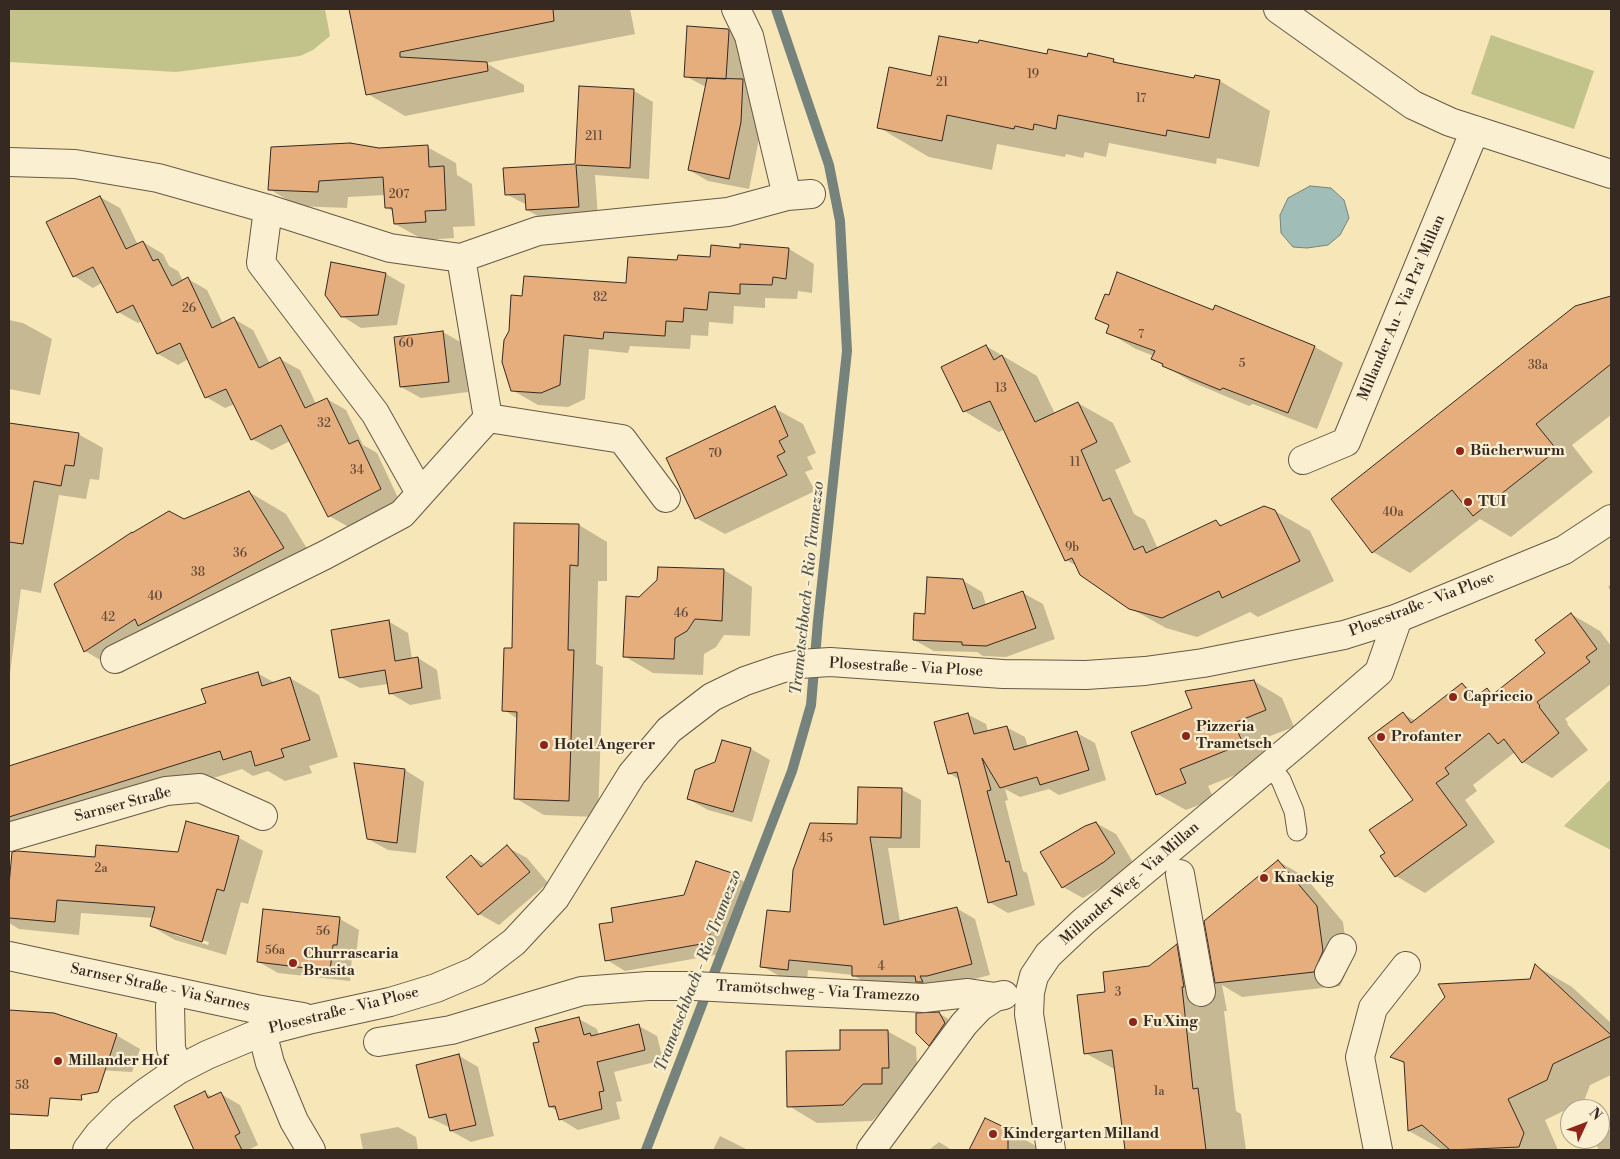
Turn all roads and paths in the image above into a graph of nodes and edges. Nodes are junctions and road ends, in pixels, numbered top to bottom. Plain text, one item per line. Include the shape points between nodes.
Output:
1 (736, 9) edge
2 (1278, 9) edge
3 (1475, 130) junction
4 (9, 162) edge
5 (1611, 174) edge
6 (268, 209) junction
7 (461, 258) junction
8 (488, 418) junction
9 (1303, 460) dead end
10 (420, 492) junction
11 (666, 498) dead end
12 (1611, 519) edge
13 (1398, 618) junction
14 (114, 659) dead end
15 (1270, 766) junction
16 (263, 816) dead end
17 (1297, 832) dead end
18 (9, 837) edge
19 (1180, 874) dead end
20 (1342, 948) dead end
21 (9, 956) edge
22 (1406, 966) dead end
23 (1329, 973) dead end
24 (173, 991) junction
25 (1030, 992) junction
26 (1201, 992) dead end
27 (995, 997) junction
28 (312, 1019) junction
29 (262, 1032) junction
30 (378, 1042) dead end
31 (178, 1070) junction
32 (87, 1150) edge
33 (310, 1150) edge
34 (871, 1150) edge
35 (1051, 1150) edge
36 (1378, 1150) edge

1 - 7 street via 749,36 799,195 728,212 538,231
2 - 3 street via 1414,105
3 - 5 street
3 - 9 street, Millander Au - Via Pra' Millan via 1346,442
4 - 6 street via 75,164 158,178
6 - 7 street via 390,248
6 - 10 street via 261,263 375,413
7 - 8 street
8 - 10 street
8 - 11 street via 622,439
10 - 14 street via 402,514
12 - 13 street, Plosestraße - Via Plose via 1564,550
13 - 15 street, Millander Weg - Via Millan via 1379,672
13 - 28 street, Plosestraße - Via Plose via 1344,635 1145,671 1086,675 1003,674 830,662 800,664 745,681 712,698 669,730 632,774 555,898 514,942 476,971 436,988
15 - 17 lane via 1281,780 1294,811
15 - 25 street, Millander Weg - Via Millan via 1083,922 1048,955 1034,976
16 - 18 street, Sarnser Straße via 200,788 166,791
19 - 26 street
20 - 23 street
21 - 24 street, Sarnser Straße - Via Sarnes
22 - 36 street via 1373,1008 1360,1058
24 - 28 street, Sarnser Straße - Via Sarnes
24 - 31 street via 171,1048
25 - 27 street
25 - 35 street, Millander Weg - Via Millan via 1029,1014
27 - 30 street, Tramötschweg - Via Tramezzo via 968,994 924,998 733,987 648,986 582,991 451,1030
27 - 34 street via 980,1006 964,1024
28 - 29 street, Plosestraße - Via Plose
29 - 31 street, Plosestraße - Via Plose
29 - 33 street via 270,1063 294,1122
31 - 32 street, Plosestraße - Via Plose via 122,1111

